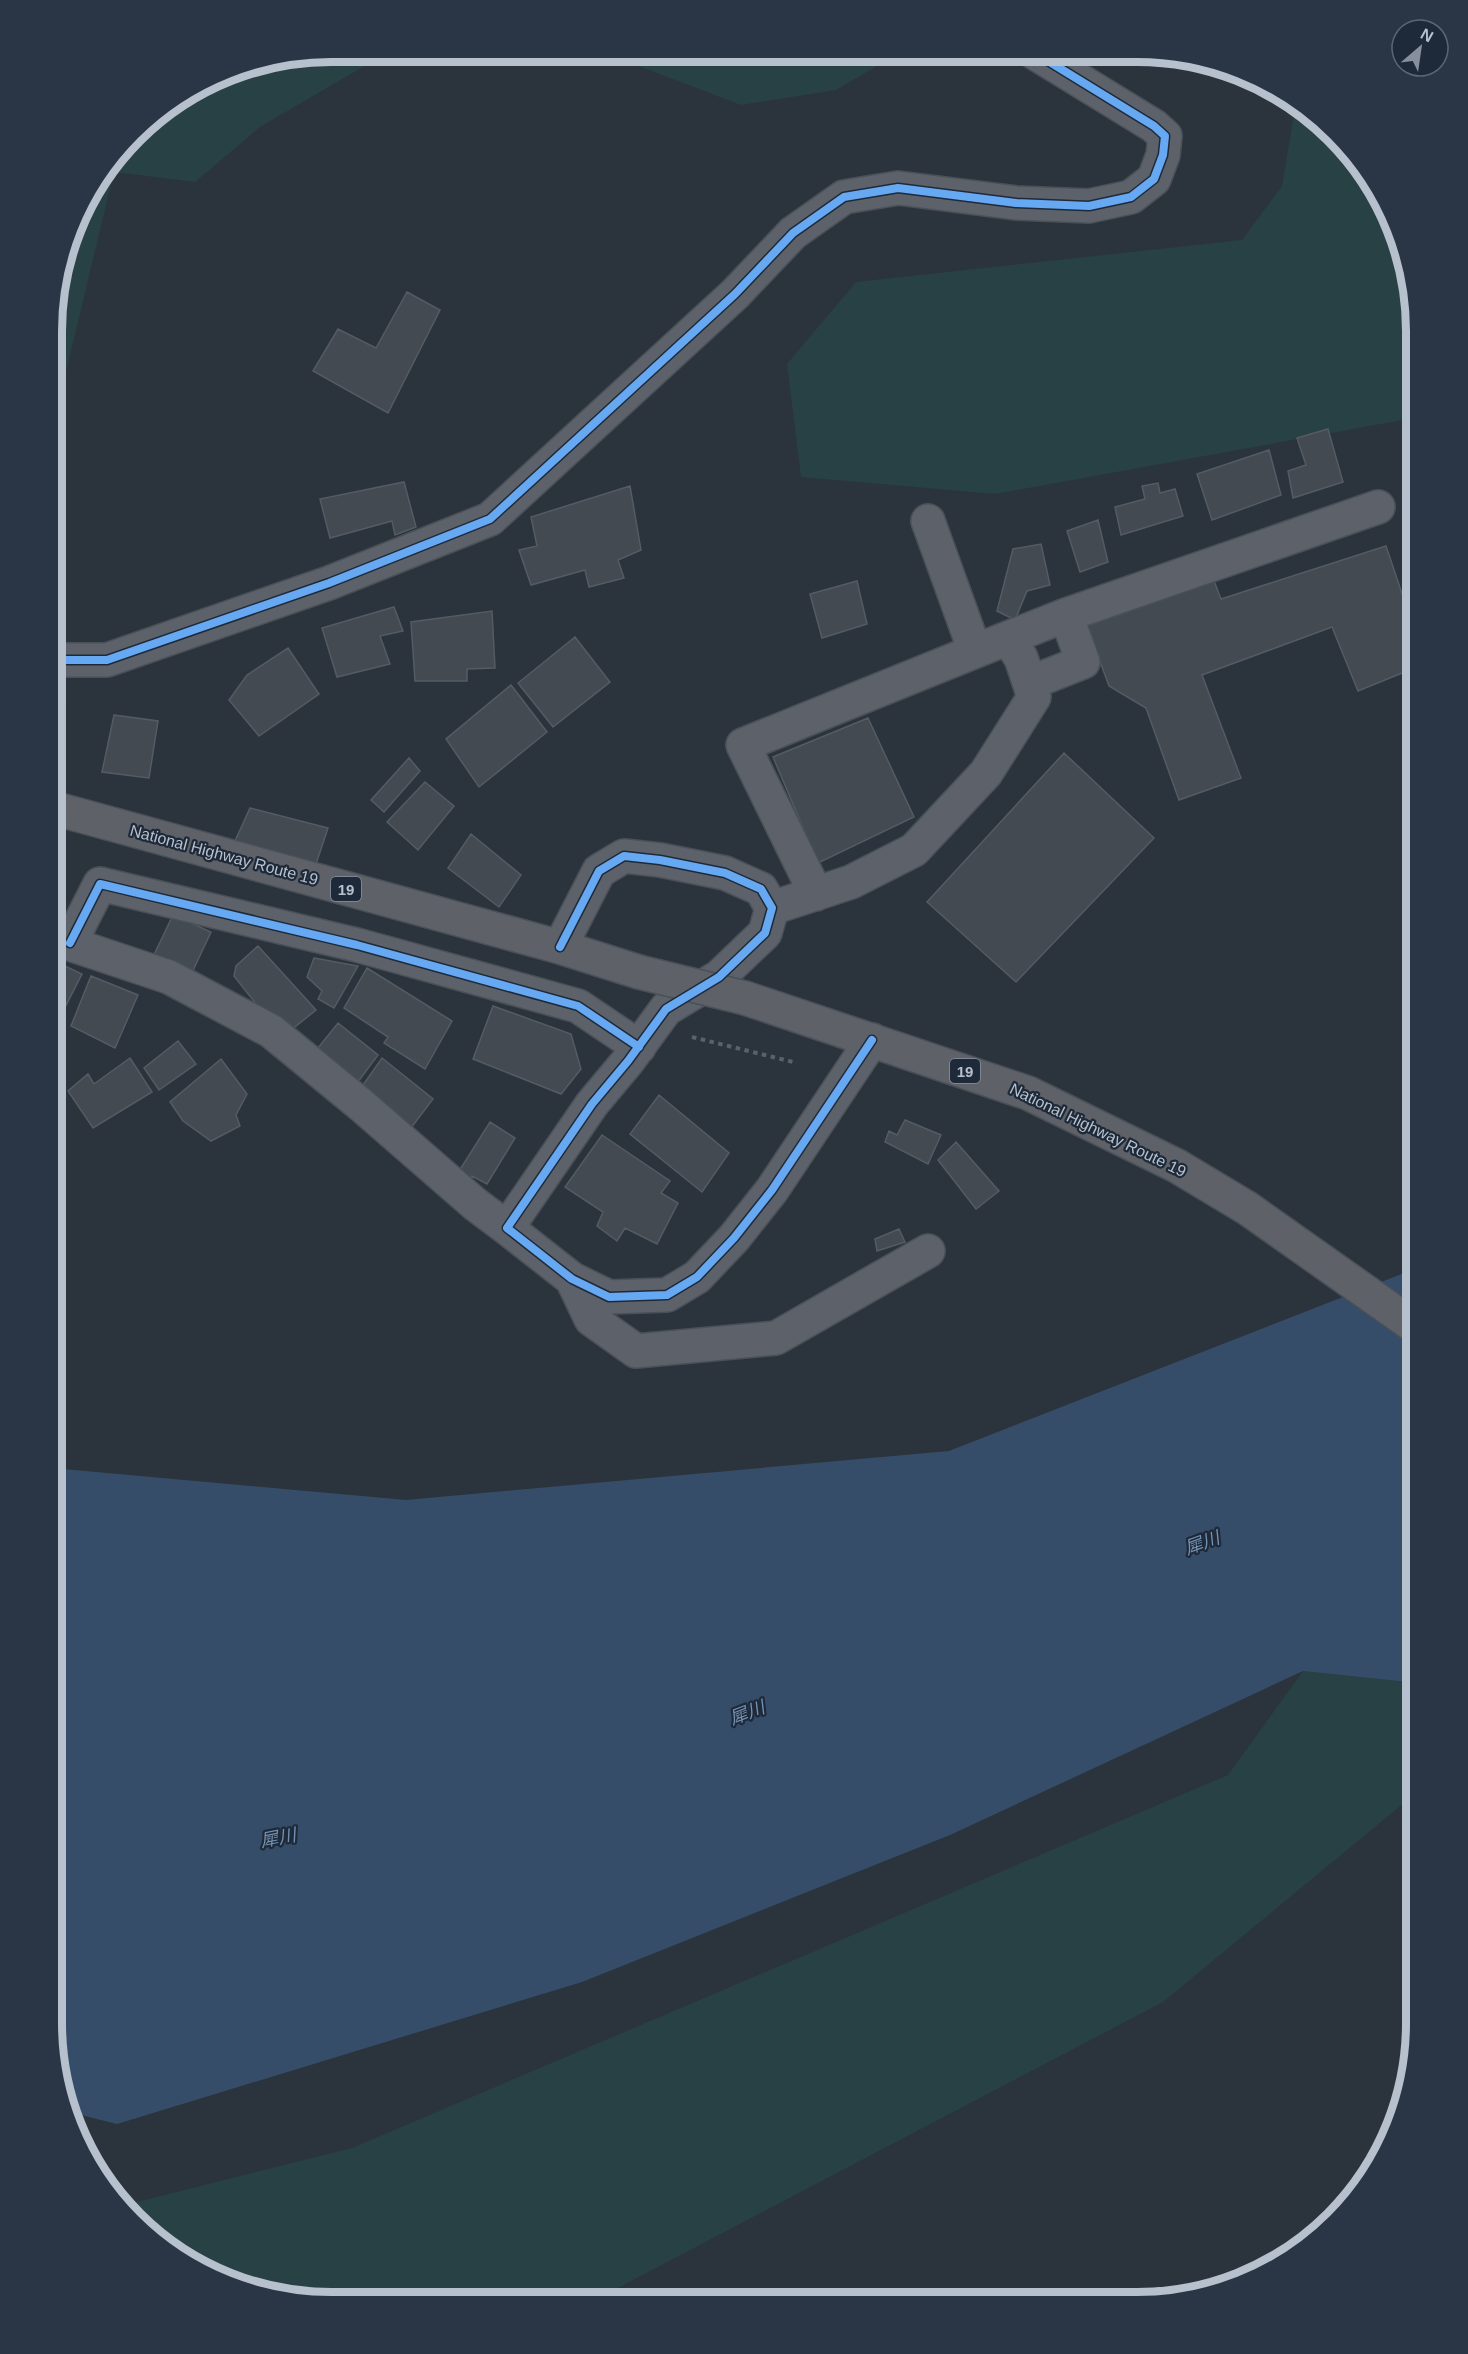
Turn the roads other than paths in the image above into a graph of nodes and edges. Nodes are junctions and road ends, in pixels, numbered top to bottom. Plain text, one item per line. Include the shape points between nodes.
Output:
1 (1050, 62) edge
2 (1378, 507) dead end
3 (928, 521) dead end
4 (1066, 615) junction
5 (1008, 638) junction
6 (975, 651) junction
7 (62, 660) edge
8 (1030, 683) junction
9 (62, 810) edge
10 (816, 894) junction
11 (772, 908) junction
12 (62, 939) edge
13 (62, 940) edge
14 (560, 947) junction
15 (646, 1037) junction
16 (872, 1040) junction
17 (507, 1228) junction
18 (928, 1251) dead end
19 (572, 1279) junction
20 (1406, 1320) edge

1 - 7 street via 1165,136 1154,180 1131,197 1089,206 1016,203 898,188 844,197 793,233 735,294 490,519 329,583 107,660
2 - 4 street
3 - 6 street
4 - 5 street
4 - 8 street via 1083,662
5 - 6 street
5 - 8 street
6 - 10 street via 743,746
8 - 10 street via 1034,697 986,773 914,850 851,882
9 - 14 highway, National Highway Route 19 / 19
10 - 11 street
11 - 14 street via 761,889 725,873 624,856 599,871
11 - 15 street via 765,933 719,977 666,1009
12 - 15 street via 99,884 357,945 578,1006
13 - 17 street via 169,977 271,1031
14 - 16 highway, National Highway Route 19 / 19, bridge via 745,999
15 - 17 street via 592,1104
16 - 19 street via 772,1190 698,1277 667,1295 609,1297
16 - 20 highway, National Highway Route 19 / 19 via 1028,1093 1177,1166 1247,1208
17 - 19 street
18 - 19 street via 776,1338 636,1351 591,1319

